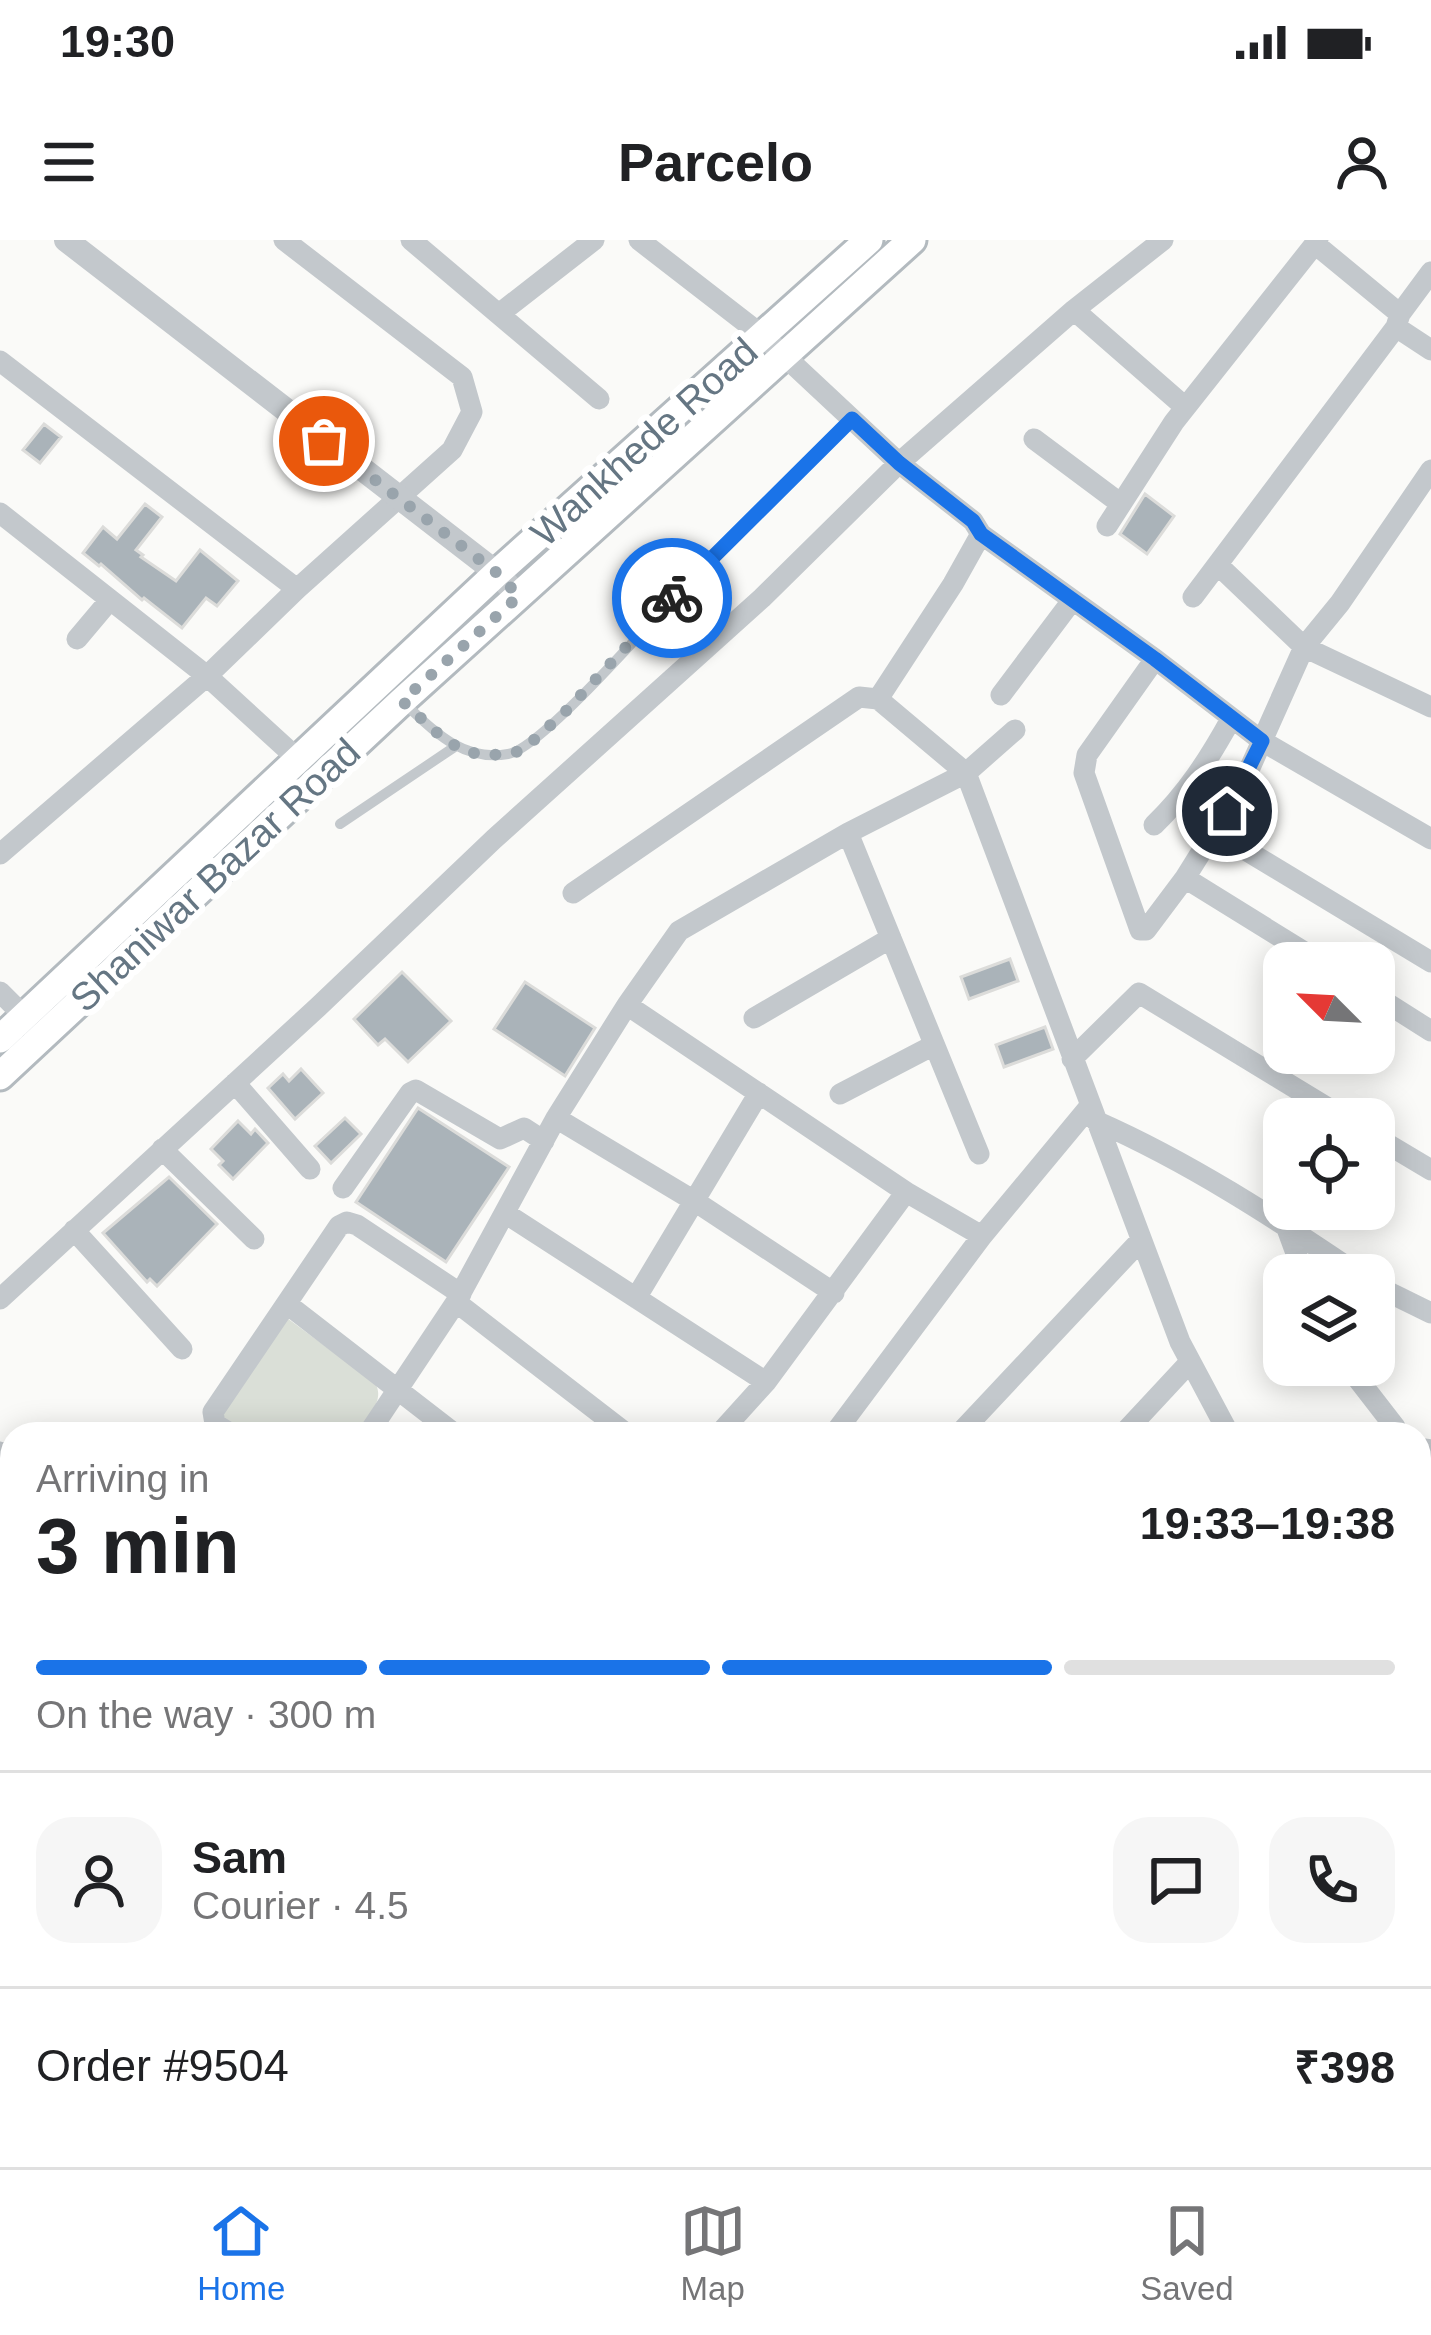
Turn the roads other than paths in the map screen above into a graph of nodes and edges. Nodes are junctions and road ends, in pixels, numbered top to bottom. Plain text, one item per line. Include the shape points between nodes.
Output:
1 (66, 240) edge
2 (284, 240) edge
3 (411, 240) edge
4 (594, 240) edge
5 (639, 240) edge
6 (869, 240) edge
7 (912, 240) edge
8 (1162, 240) edge
9 (1316, 242) edge
10 (1431, 272) edge
11 (1074, 310) junction
12 (499, 314) junction
13 (1398, 320) junction
14 (774, 346) junction
15 (1431, 350) edge
16 (0, 361) edge
17 (599, 399) dead end
18 (1185, 407) junction
19 (852, 419) junction
20 (1034, 439) dead end
21 (899, 463) junction
22 (1431, 470) edge
23 (397, 498) junction
24 (1121, 504) junction
25 (1107, 526) dead end
26 (5, 527) edge
27 (981, 534) junction
28 (1217, 565) junction
29 (497, 573) junction
30 (297, 590) junction
31 (519, 596) junction
32 (1193, 597) dead end
33 (109, 601) junction
34 (1071, 602) junction
35 (77, 639) dead end
36 (1304, 647) junction
37 (1155, 659) junction
38 (207, 676) junction
39 (1001, 694) dead end
40 (878, 699) junction
41 (402, 701) junction
42 (1431, 707) edge
43 (1231, 719) junction
44 (1015, 730) dead end
45 (1262, 741) junction
46 (456, 746) junction
47 (300, 761) junction
48 (966, 773) junction
49 (340, 824) dead end
50 (1154, 825) dead end
51 (1214, 831) junction
52 (848, 832) junction
53 (1431, 839) edge
54 (0, 854) edge
55 (1185, 878) junction
56 (573, 892) dead end
57 (890, 938) junction
58 (1288, 942) edge
59 (1431, 962) edge
60 (0, 992) edge
61 (627, 1005) junction
62 (1395, 1008) edge
63 (25, 1017) junction
64 (754, 1018) dead end
65 (1431, 1030) edge
66 (0, 1040) edge
67 (934, 1045) junction
68 (1072, 1059) junction
69 (0, 1076) edge
70 (235, 1083) junction
71 (759, 1093) junction
72 (840, 1094) dead end
73 (1312, 1098) edge
74 (1093, 1113) junction
75 (556, 1118) junction
76 (544, 1141) junction
77 (162, 1149) junction
78 (1395, 1149) edge
79 (979, 1154) dead end
80 (310, 1168) dead end
81 (1431, 1171) edge
82 (343, 1188) dead end
83 (906, 1192) junction
84 (696, 1202) junction
85 (1263, 1212) edge
86 (505, 1213) junction
87 (74, 1230) junction
88 (1292, 1230) edge
89 (982, 1236) junction
90 (254, 1239) dead end
91 (1141, 1240) junction
92 (1328, 1254) edge
93 (834, 1293) junction
94 (1395, 1295) edge
95 (459, 1298) junction
96 (636, 1298) junction
97 (0, 1299) edge
98 (286, 1304) junction
99 (1431, 1313) edge
100 (182, 1349) dead end
101 (1190, 1362) junction
102 (766, 1382) junction
103 (1363, 1386) edge
104 (396, 1390) junction
105 (215, 1422) edge
106 (376, 1422) edge
107 (439, 1422) edge
108 (612, 1422) edge
109 (730, 1422) edge
110 (844, 1422) edge
111 (970, 1422) edge
112 (1134, 1422) edge
113 (1222, 1422) edge
114 (1392, 1422) edge

1 - 23 street
2 - 23 street via 462,377 472,412 452,450
3 - 12 street
4 - 12 street
5 - 14 street
6 - 14 main road, Wankhede Road
7 - 14 main road, Shaniwar Bazar Road
8 - 11 street
9 - 13 street
9 - 18 street
10 - 13 street
11 - 18 street
11 - 21 street
12 - 17 street
13 - 15 street
13 - 28 street
14 - 19 street
14 - 29 main road, Wankhede Road
14 - 31 main road, Shaniwar Bazar Road
16 - 30 street
18 - 24 street
19 - 21 street
19 - 46 lane via 538,738 508,754
20 - 24 street
21 - 27 street
21 - 70 street
22 - 36 street
23 - 29 street
23 - 30 street
24 - 25 street
26 - 33 street
27 - 34 street
27 - 40 street
28 - 32 street
28 - 36 street
29 - 31 street
29 - 47 main road, Wankhede Road
30 - 38 street
31 - 41 main road, Shaniwar Bazar Road
33 - 35 street
33 - 38 street
34 - 37 street
34 - 39 street
36 - 42 street
36 - 45 street
37 - 43 street
37 - 55 street via 1087,755 1084,772 1140,930
38 - 47 street
38 - 54 street
40 - 48 street
40 - 56 street via 859,697
41 - 46 lane
41 - 69 main road, Shaniwar Bazar Road
43 - 45 street
43 - 50 street via 1207,764
44 - 48 street
45 - 51 street
45 - 53 street
46 - 49 lane
47 - 63 main road, Wankhede Road
48 - 52 street
48 - 68 street
51 - 55 street
51 - 59 street
52 - 57 street
52 - 61 street via 679,931
55 - 58 street
57 - 64 street
57 - 67 street
60 - 63 street
61 - 71 street
61 - 75 street
62 - 65 street
63 - 66 main road, Wankhede Road
67 - 72 street
67 - 79 street
68 - 73 street via 1139,993
68 - 74 street
70 - 77 street
70 - 80 street
71 - 83 street
71 - 84 street
74 - 85 street
74 - 89 street
74 - 91 street
75 - 76 street
75 - 84 street
76 - 82 street via 524,1128 500,1139 416,1090
76 - 86 street
77 - 87 street
77 - 90 street
78 - 81 street
83 - 89 street
83 - 93 street
84 - 93 street
84 - 96 street
86 - 95 street
86 - 96 street
87 - 97 street
87 - 100 street
88 - 92 street
89 - 110 street
91 - 101 street
91 - 111 street
93 - 102 street
94 - 99 street
95 - 98 street via 347,1222
95 - 104 street
95 - 108 street
96 - 102 street
98 - 104 street
98 - 105 street via 213,1412
101 - 112 street
101 - 113 street
102 - 109 street
103 - 114 street
104 - 106 street
104 - 107 street

